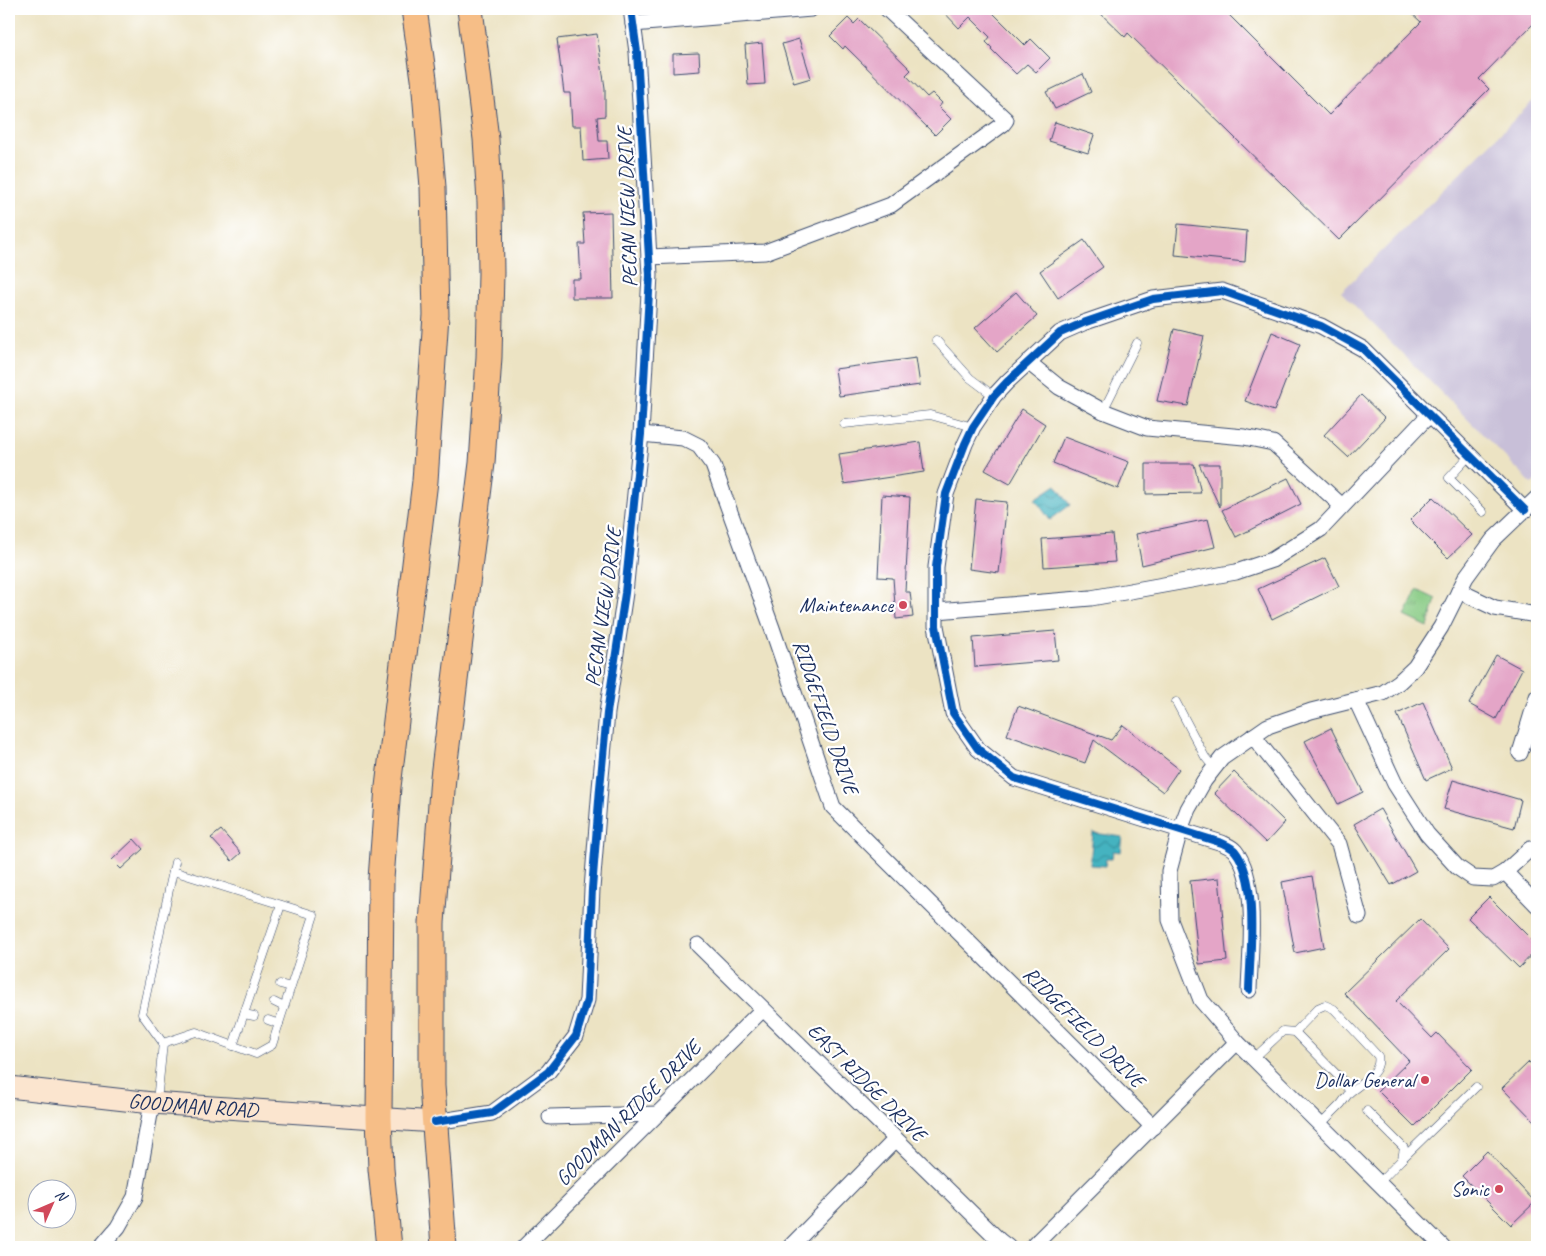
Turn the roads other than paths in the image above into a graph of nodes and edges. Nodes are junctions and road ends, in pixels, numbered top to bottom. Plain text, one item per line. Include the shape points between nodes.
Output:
1 (414, 9) edge
2 (470, 9) edge
3 (811, 9) edge
4 (887, 9) edge
5 (632, 16) edge
6 (649, 257) junction
7 (936, 340) dead end
8 (1137, 343) dead end
9 (1028, 362) junction
10 (994, 396) junction
11 (1103, 411) junction
12 (1429, 415) junction
13 (844, 424) dead end
14 (972, 427) junction
15 (641, 434) junction
16 (1470, 456) junction
17 (1537, 498) edge
18 (1342, 506) junction
19 (1525, 510) junction
20 (1483, 512) dead end
21 (1459, 591) junction
22 (937, 611) junction
23 (1537, 615) edge
24 (1537, 697) edge
25 (1356, 700) junction
26 (1176, 702) dead end
27 (1253, 736) junction
28 (1520, 753) dead end
29 (1214, 768) junction
30 (1180, 830) junction
31 (1537, 850) edge
32 (175, 862) dead end
33 (173, 872) junction
34 (1505, 872) junction
35 (281, 905) junction
36 (1537, 905) edge
37 (1359, 916) dead end
38 (698, 945) dead end
39 (256, 976) junction
40 (265, 979) dead end
41 (280, 984) dead end
42 (291, 987) junction
43 (1249, 990) dead end
44 (250, 995) junction
45 (259, 998) dead end
46 (274, 1002) dead end
47 (284, 1007) junction
48 (763, 1009) junction
49 (244, 1014) junction
50 (254, 1016) dead end
51 (268, 1020) dead end
52 (278, 1024) junction
53 (1295, 1032) junction
54 (1237, 1042) junction
55 (163, 1043) junction
56 (233, 1046) junction
57 (1253, 1059) junction
58 (1476, 1087) dead end
59 (9, 1088) edge
60 (1349, 1093) junction
61 (155, 1103) junction
62 (1367, 1110) dead end
63 (658, 1114) junction
64 (550, 1117) dead end
65 (379, 1118) junction
66 (435, 1122) junction
67 (1320, 1126) junction
68 (1153, 1127) junction
69 (895, 1140) junction
70 (1402, 1159) junction
71 (1379, 1183) junction
72 (101, 1247) edge
73 (389, 1247) edge
74 (444, 1247) edge
75 (524, 1247) edge
76 (790, 1247) edge
77 (1008, 1247) edge
78 (1032, 1247) edge
79 (1443, 1247) edge

1 - 65 highway via 425,87 433,186 436,315 425,480 381,869
2 - 66 highway via 486,139 490,202 490,357 482,463 438,828 432,950
3 - 5 street
4 - 6 street via 1006,120 1003,124 891,205 765,252
5 - 6 street, PECAN VIEW DRIVE
6 - 15 street, PECAN VIEW DRIVE
7 - 10 lane via 970,378
8 - 11 lane
9 - 10 street
9 - 11 street via 1059,387
9 - 12 street via 1060,333 1083,323 1153,299 1222,291 1321,326 1362,349
10 - 14 street
11 - 18 street via 1147,428 1244,437 1273,443
12 - 16 street
12 - 18 street
13 - 14 lane via 930,416
14 - 22 street via 946,494 936,567
15 - 66 street, PECAN VIEW DRIVE via 625,593 604,741 587,1000 576,1036 548,1072 492,1113
15 - 68 street, RIDGEFIELD DRIVE via 682,438 699,446 713,465 834,807
16 - 19 street
16 - 20 lane via 1449,478
17 - 19 street
18 - 22 street via 1321,529 1272,560 1236,572 1091,598
19 - 21 street via 1492,540
21 - 23 street via 1495,608
21 - 25 street via 1416,667 1382,694
22 - 30 street via 936,626 953,713 978,749 1014,778
24 - 28 street
25 - 27 street via 1268,726
25 - 34 street via 1395,784 1427,834 1457,867 1473,878 1493,879
26 - 29 lane via 1204,757
27 - 29 street via 1222,758
27 - 37 street via 1339,844
29 - 30 street via 1188,809
30 - 43 street via 1234,849 1243,864 1252,903
30 - 54 street via 1170,871 1170,920 1201,1000
31 - 34 street via 1530,849
32 - 33 lane
33 - 35 lane
33 - 55 lane via 142,1014
34 - 36 street
35 - 39 lane
35 - 42 lane via 314,915
38 - 48 street, EAST RIDGE DRIVE
39 - 40 lane
39 - 44 lane
41 - 42 lane
42 - 47 lane
44 - 45 lane
44 - 49 lane
46 - 47 lane
47 - 52 lane
48 - 63 street, GOODMAN RIDGE DRIVE
48 - 69 street, EAST RIDGE DRIVE
49 - 50 lane
49 - 56 lane
51 - 52 lane
52 - 56 lane via 272,1045 256,1054
53 - 57 lane via 1283,1031
53 - 60 lane via 1347,1085
53 - 60 lane via 1318,1008 1325,1006 1334,1009 1378,1056 1380,1063 1376,1071
54 - 57 street
54 - 68 street
55 - 56 lane via 196,1032
55 - 61 lane
57 - 67 street
58 - 70 lane
59 - 61 main road, GOODMAN ROAD
60 - 67 lane
61 - 65 main road, GOODMAN ROAD
61 - 72 street via 135,1197 118,1227
62 - 70 lane via 1404,1148
63 - 64 street
63 - 75 street, GOODMAN RIDGE DRIVE
65 - 66 main road, GOODMAN ROAD
65 - 73 highway
66 - 74 highway
67 - 71 street
68 - 78 street
69 - 76 street
69 - 77 street, EAST RIDGE DRIVE
70 - 71 lane
71 - 79 street

